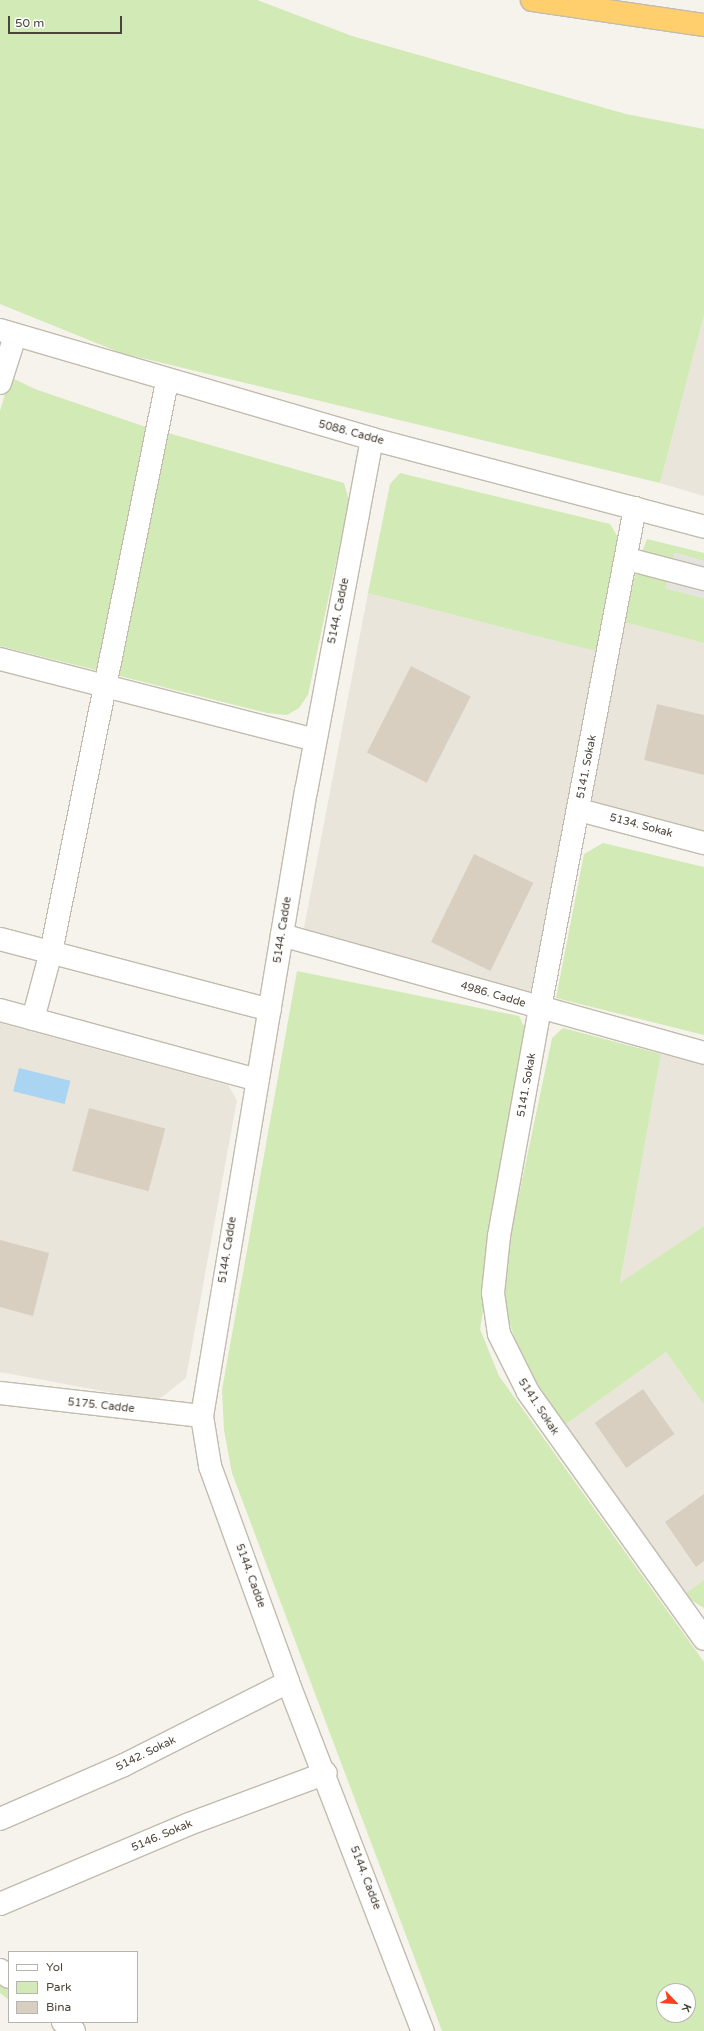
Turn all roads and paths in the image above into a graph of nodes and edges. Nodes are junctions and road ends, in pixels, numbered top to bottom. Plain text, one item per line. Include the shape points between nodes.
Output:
1 (532, 0) edge
2 (623, 0) edge
3 (704, 21) edge
4 (704, 25) edge
5 (8, 333) edge
6 (167, 382) junction
7 (0, 383) edge
8 (372, 439) junction
9 (635, 508) junction
10 (704, 527) edge
11 (627, 559) junction
12 (704, 579) edge
13 (0, 659) edge
14 (103, 684) junction
15 (315, 740) junction
16 (579, 810) junction
17 (704, 843) edge
18 (282, 935) junction
19 (0, 939) edge
20 (51, 952) junction
21 (540, 1008) junction
22 (0, 1010) edge
23 (270, 1010) junction
24 (34, 1019) junction
25 (704, 1053) edge
26 (257, 1080) junction
27 (0, 1393) edge
28 (202, 1416) junction
29 (694, 1615) edge
30 (704, 1639) edge
31 (288, 1682) junction
32 (326, 1772) junction
33 (0, 1819) edge
34 (0, 1904) edge
35 (0, 1970) edge
36 (8, 1976) edge
37 (65, 2023) edge
38 (418, 2029) edge
39 (74, 2031) edge

1 - 4 highway
2 - 3 highway
5 - 6 street, 5088. Cadde
5 - 7 street
6 - 8 street, 5088. Cadde
6 - 14 street
8 - 9 street, 5088. Cadde
8 - 15 street, 5144. Cadde
9 - 10 street, 5088. Cadde
9 - 11 street, 5141. Sokak
11 - 12 street
11 - 16 street, 5141. Sokak
13 - 14 street
14 - 15 street
14 - 20 street
15 - 18 street, 5144. Cadde
16 - 17 street, 5134. Sokak
16 - 21 street, 5141. Sokak
18 - 21 street, 4986. Cadde
18 - 23 street, 5144. Cadde
19 - 20 street
20 - 23 street
20 - 24 street
21 - 25 street, 4986. Cadde
21 - 29 street, 5141. Sokak via 499,1236 493,1293 499,1334 512,1366 552,1430
22 - 24 street
23 - 26 street, 5144. Cadde
24 - 26 street
26 - 28 street, 5144. Cadde
27 - 28 street, 5175. Cadde
28 - 31 street, 5144. Cadde via 210,1466
29 - 30 street
31 - 32 street, 5144. Cadde
31 - 33 street, 5142. Sokak via 124,1765
32 - 34 street, 5146. Sokak via 189,1824
32 - 38 street, 5144. Cadde
35 - 36 street
37 - 39 street

